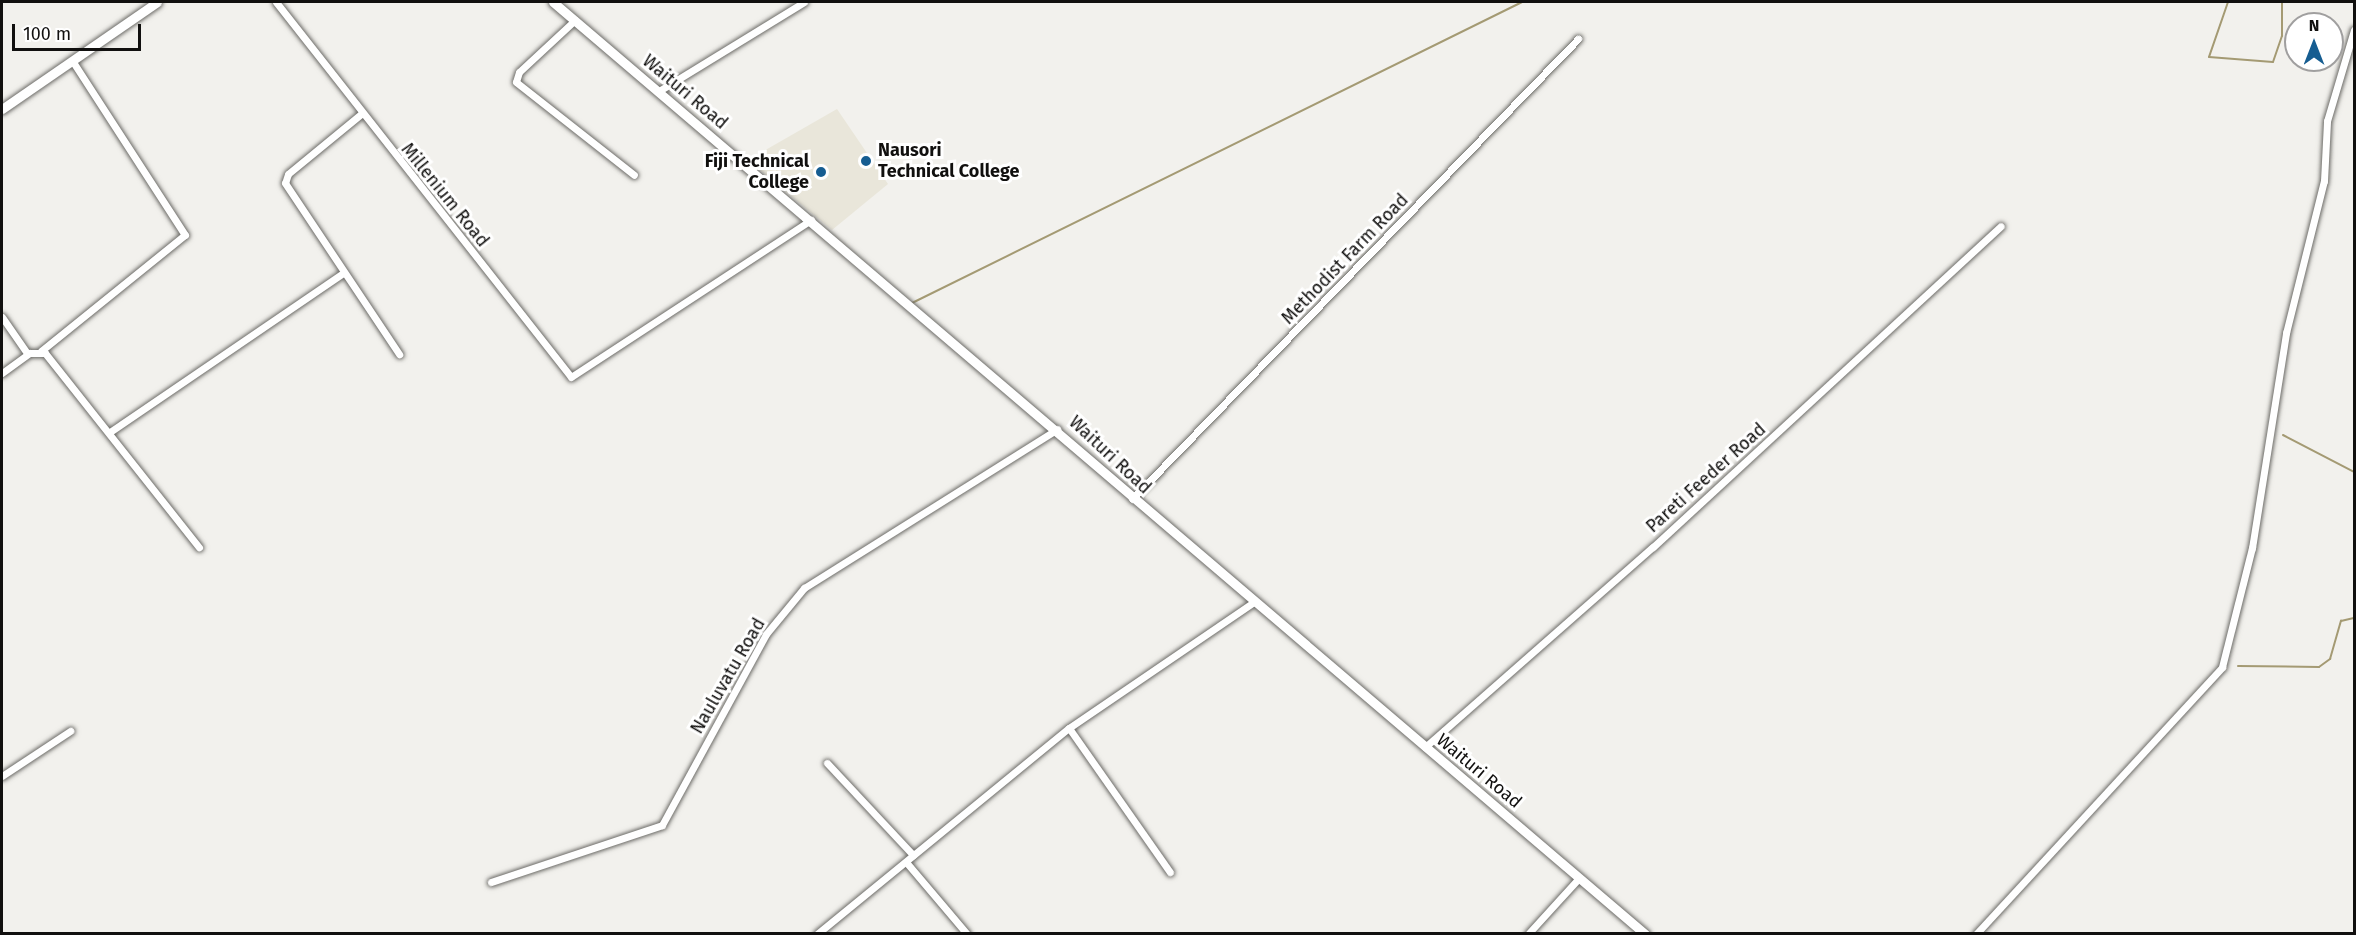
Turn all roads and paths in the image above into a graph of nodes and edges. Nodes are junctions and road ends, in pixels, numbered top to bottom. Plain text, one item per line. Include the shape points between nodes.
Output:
1 (157, 2) edge
2 (276, 2) edge
3 (553, 2) edge
4 (804, 2) edge
5 (574, 20) junction
6 (2355, 30) edge
7 (1578, 39) dead end
8 (72, 60) junction
9 (659, 91) junction
10 (2, 109) edge
11 (361, 114) junction
12 (634, 175) dead end
13 (811, 220) junction
14 (2001, 226) dead end
15 (343, 273) junction
16 (2, 317) edge
17 (41, 351) junction
18 (30, 353) junction
19 (399, 354) dead end
20 (2, 373) edge
21 (1057, 429) junction
22 (110, 432) junction
23 (1132, 499) junction
24 (199, 547) dead end
25 (1254, 602) junction
26 (1069, 728) junction
27 (70, 731) dead end
28 (1425, 747) junction
29 (826, 763) dead end
30 (2, 776) edge
31 (914, 855) junction
32 (906, 862) junction
33 (1170, 872) dead end
34 (1579, 878) junction
35 (491, 882) dead end
36 (817, 933) edge
37 (967, 933) edge
38 (1528, 933) edge
39 (1645, 933) edge
40 (1976, 933) edge

1 - 8 main road
2 - 11 street, Millenium Road
3 - 5 main road, Waituri Road
4 - 9 street
5 - 9 main road, Waituri Road
5 - 12 street via 519,72 516,82
6 - 40 street via 2327,121 2322,189 2286,333 2277,415 2222,667
7 - 23 street, Methodist Farm Road
8 - 10 main road
8 - 17 street via 185,235
9 - 13 main road, Waituri Road
11 - 13 street, Millenium Road via 571,376 581,375
11 - 15 street via 285,179 291,196
13 - 21 main road, Waituri Road
14 - 28 street, Pareti Feeder Road via 1653,547
15 - 19 street
15 - 22 street
16 - 18 street
17 - 18 street
17 - 22 street
18 - 20 street
21 - 23 main road, Waituri Road
21 - 35 street, Nauluvatu Road via 804,588 766,634 662,825
22 - 24 street
23 - 25 main road, Waituri Road
25 - 26 street
25 - 28 main road, Waituri Road
26 - 31 street
26 - 33 street
27 - 30 street
28 - 34 main road, Waituri Road
29 - 31 street
31 - 32 street
32 - 36 street
32 - 37 street
34 - 38 street
34 - 39 main road, Waituri Road

